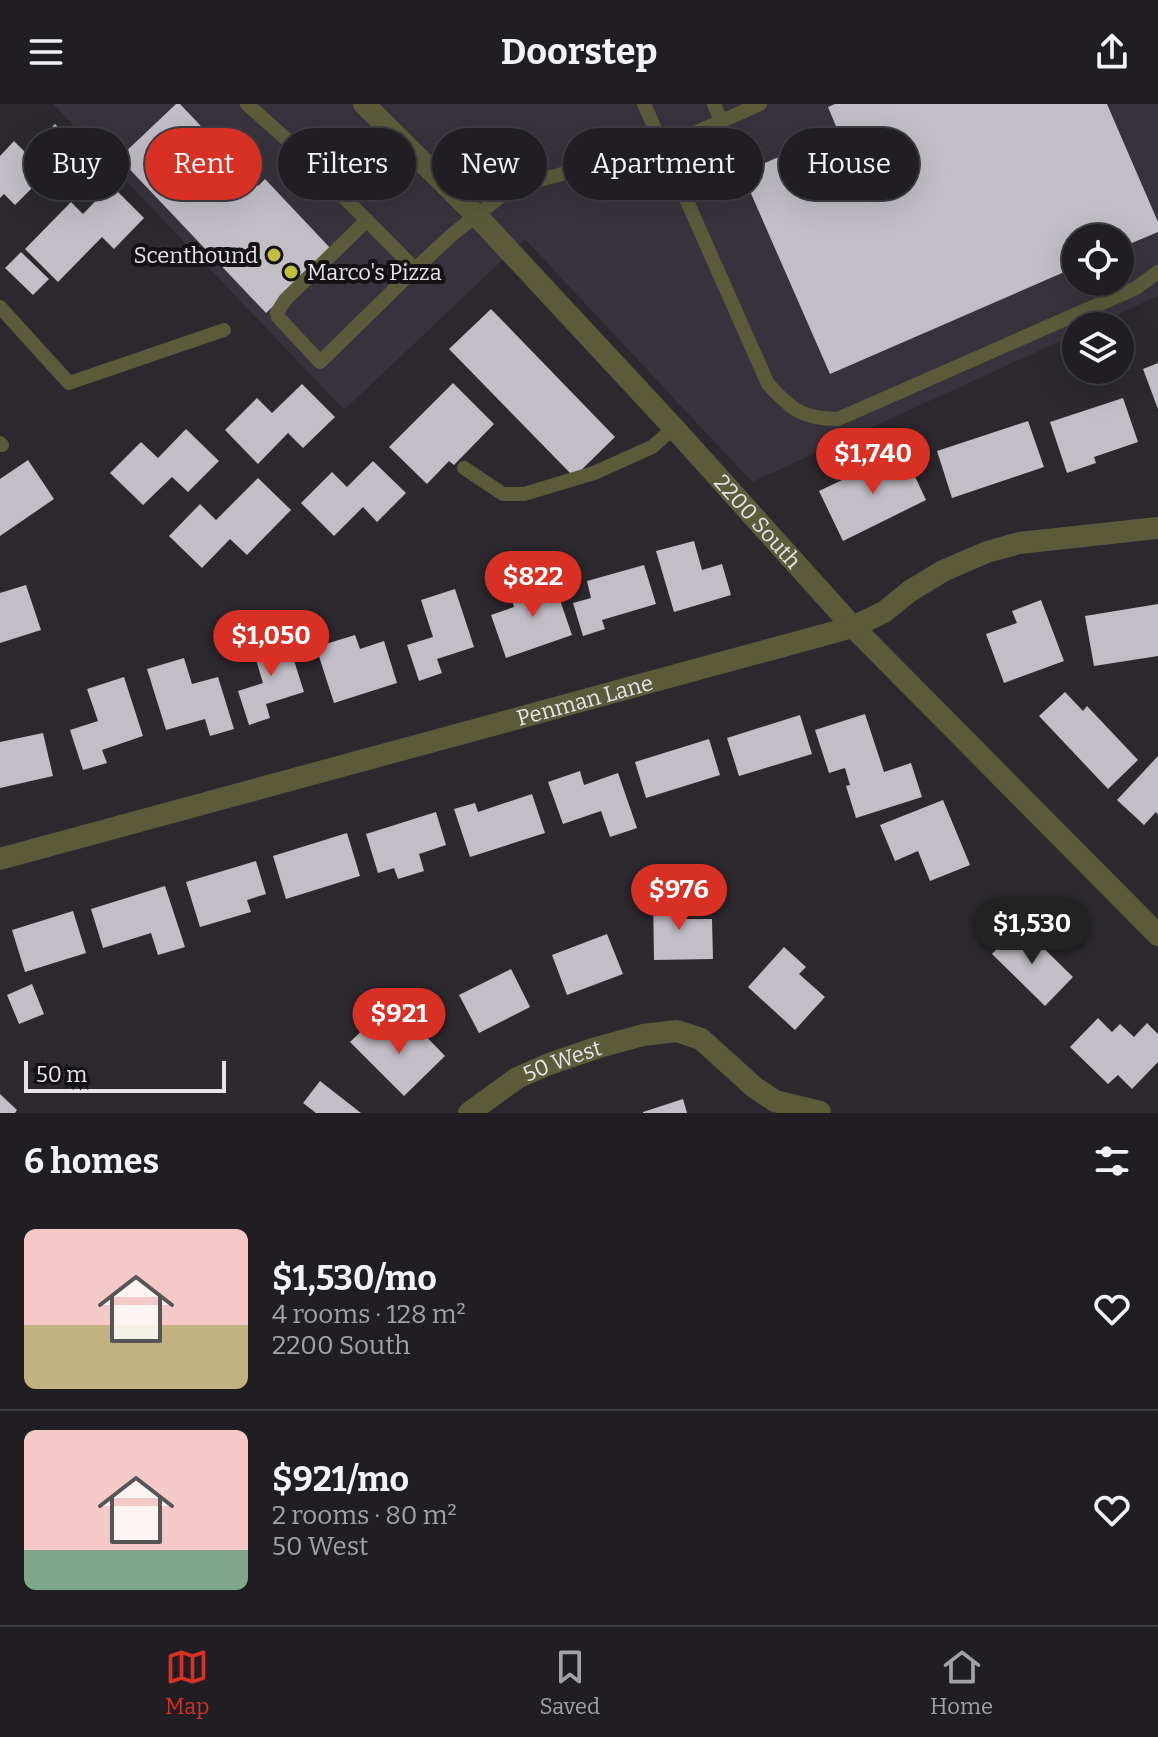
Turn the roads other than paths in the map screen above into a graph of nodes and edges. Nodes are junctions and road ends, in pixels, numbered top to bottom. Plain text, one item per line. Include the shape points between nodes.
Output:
1 (247, 104) edge
2 (364, 104) edge
3 (644, 104) edge
4 (714, 104) edge
5 (760, 104) edge
6 (721, 121) junction
7 (655, 128) edge
8 (705, 128) edge
9 (563, 174) edge
10 (686, 200) edge
11 (477, 216) junction
12 (367, 220) junction
13 (415, 269) junction
14 (1158, 272) edge
15 (0, 307) edge
16 (224, 330) dead end
17 (674, 428) junction
18 (464, 468) dead end
19 (1158, 528) edge
20 (853, 627) junction
21 (0, 859) edge
22 (1158, 935) edge
23 (820, 1112) edge
24 (469, 1113) edge

1 - 12 lane
2 - 11 street, 2200 South
3 - 7 lane
4 - 6 lane
5 - 6 lane
6 - 8 lane
9 - 11 lane via 513,187
10 - 14 lane via 768,384 789,406 813,419 838,419 1136,288
11 - 13 lane
11 - 17 street, 2200 South
12 - 13 lane
12 - 13 lane via 277,313 320,362
15 - 16 lane via 69,383
17 - 18 lane via 652,447 594,473 524,494 503,494
17 - 20 street, 2200 South
19 - 20 street, Penman Lane via 1019,543 987,552 943,571
20 - 21 street, Penman Lane
20 - 22 street, 2200 South
23 - 24 street, 50 West via 775,1101 701,1039 665,1031 549,1064 517,1078

